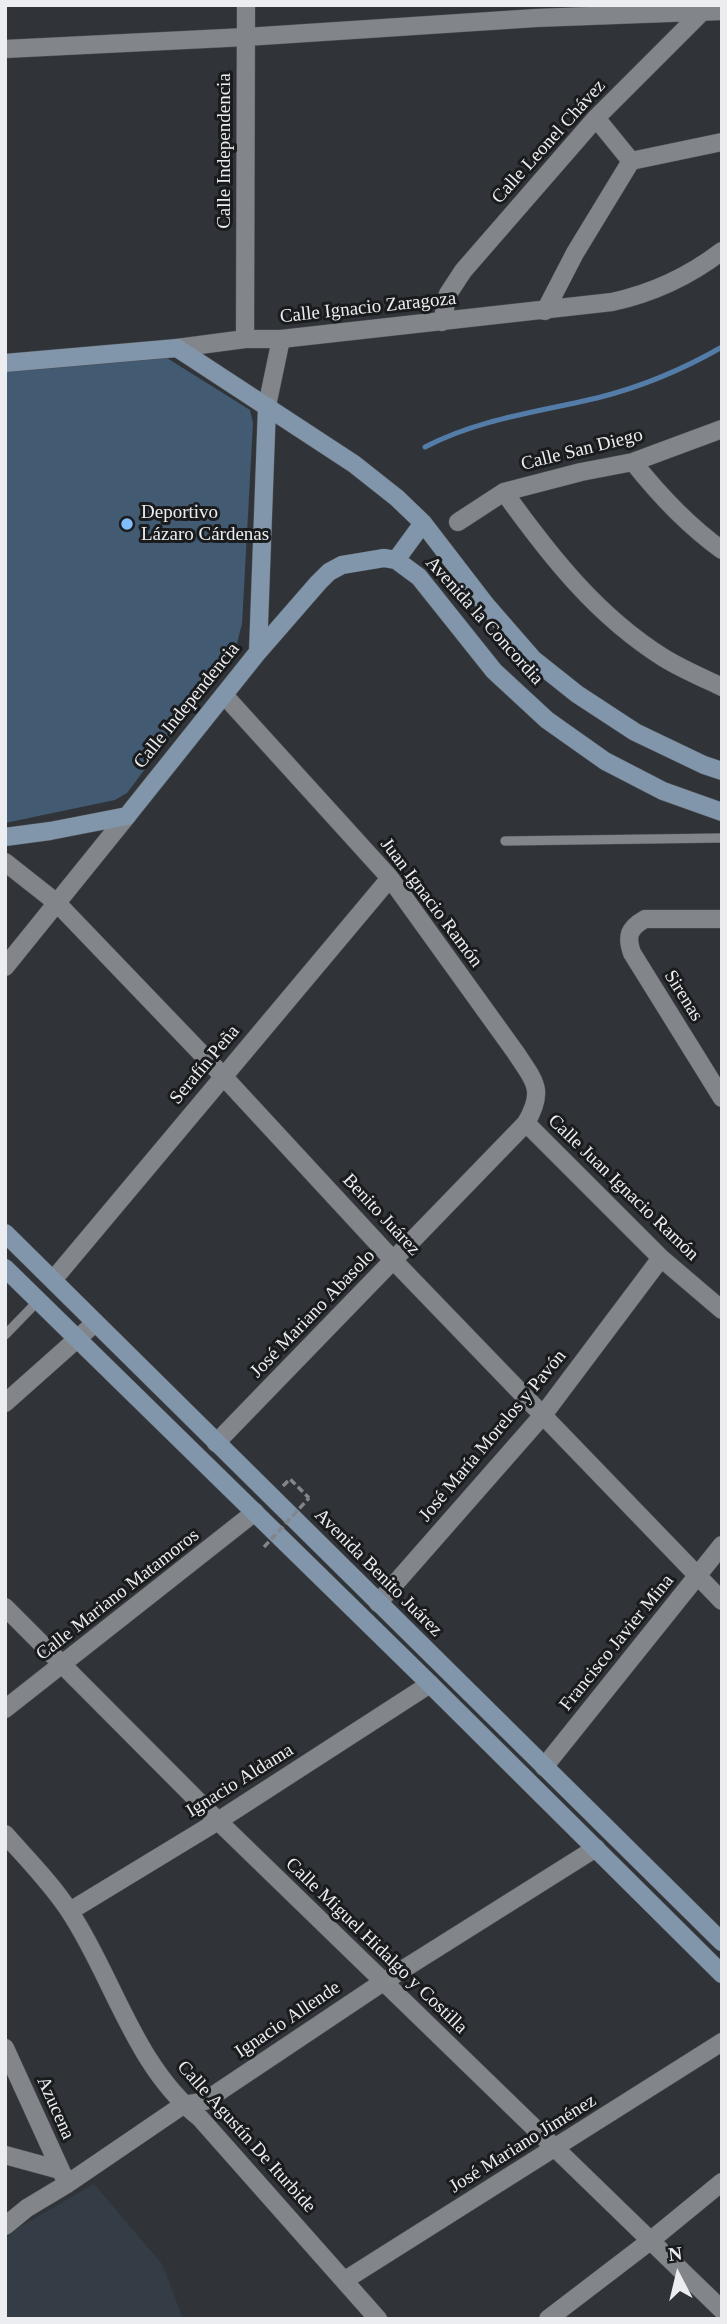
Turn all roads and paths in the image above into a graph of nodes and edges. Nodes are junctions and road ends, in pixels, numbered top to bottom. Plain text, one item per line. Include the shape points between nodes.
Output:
1 (246, 5) edge
2 (705, 9) edge
3 (722, 11) edge
4 (536, 12) edge
5 (246, 37) junction
6 (5, 49) edge
7 (596, 118) junction
8 (722, 142) edge
9 (631, 161) junction
10 (722, 251) edge
11 (545, 311) junction
12 (442, 321) junction
13 (246, 339) junction
14 (281, 339) junction
15 (177, 348) junction
16 (5, 363) edge
17 (267, 406) junction
18 (722, 429) edge
19 (633, 462) junction
20 (504, 492) junction
21 (458, 522) dead end
22 (423, 523) junction
23 (722, 551) edge
24 (396, 560) junction
25 (258, 652) junction
26 (722, 687) edge
27 (224, 695) junction
28 (722, 771) edge
29 (722, 813) edge
30 (127, 816) junction
31 (5, 837) edge
32 (722, 838) edge
33 (505, 841) dead end
34 (5, 862) edge
35 (390, 878) junction
36 (57, 903) junction
37 (722, 919) edge
38 (5, 967) edge
39 (223, 1076) junction
40 (722, 1098) edge
41 (526, 1123) junction
42 (5, 1233) edge
43 (661, 1258) junction
44 (394, 1261) junction
45 (5, 1268) edge
46 (53, 1280) junction
47 (38, 1301) junction
48 (722, 1310) edge
49 (94, 1323) junction
50 (5, 1335) edge
51 (76, 1339) junction
52 (9, 1394) edge
53 (544, 1415) junction
54 (216, 1443) junction
55 (290, 1479) dead end
56 (255, 1512) junction
57 (722, 1545) edge
58 (264, 1547) dead end
59 (697, 1577) junction
60 (722, 1601) edge
61 (378, 1603) junction
62 (5, 1607) edge
63 (62, 1665) junction
64 (430, 1684) junction
65 (5, 1709) edge
66 (544, 1767) junction
67 (218, 1821) junction
68 (5, 1833) edge
69 (596, 1848) junction
70 (70, 1911) junction
71 (720, 1936) edge
72 (722, 1974) edge
73 (383, 1982) junction
74 (722, 2042) edge
75 (5, 2048) edge
76 (183, 2105) junction
77 (556, 2148) junction
78 (5, 2155) edge
79 (63, 2177) junction
80 (722, 2182) edge
81 (5, 2225) edge
82 (650, 2241) junction
83 (345, 2280) junction
84 (722, 2310) edge
85 (378, 2319) edge
86 (548, 2319) edge

1 - 5 street, Calle Independencia
2 - 3 street
2 - 4 street
2 - 7 street, Calle Leonel Chávez
4 - 5 street
5 - 6 street
5 - 13 street, Calle Independencia
7 - 9 street
7 - 12 street, Calle Leonel Chávez via 463,271 449,294
8 - 9 street
9 - 11 street
10 - 11 street, Calle Ignacio Zaragoza via 652,292
11 - 12 street, Calle Ignacio Zaragoza
12 - 14 street, Calle Ignacio Zaragoza
13 - 14 street, Calle Ignacio Zaragoza
13 - 15 street, Calle Ignacio Zaragoza
14 - 17 street, Calle Independencia
15 - 16 main road, Calle Ignacio Zaragoza
15 - 17 main road, Avenida la Concordia
17 - 22 main road, Avenida la Concordia via 354,464
17 - 25 main road, Calle Independencia
18 - 19 street, Calle San Diego
19 - 20 street, Calle San Diego
19 - 23 street via 662,499
20 - 21 street, Calle San Diego
20 - 26 street via 546,551 589,599 665,659
22 - 24 main road
22 - 28 main road, Avenida la Concordia via 533,659 635,732
24 - 25 main road via 357,561 329,572
24 - 29 main road, Avenida la Concordia via 419,577 495,671 547,720 617,767 663,791
25 - 27 main road, Calle Independencia
27 - 30 main road, Calle Independencia
27 - 35 street, Juan Ignacio Ramón
30 - 31 main road
30 - 36 street, Calle Independencia
32 - 33 lane
34 - 36 street, Benito Juárez
35 - 39 street, Serafín Peña
35 - 41 street, Juan Ignacio Ramón via 534,1080 535,1107
36 - 38 street, Calle Independencia
36 - 39 street, Benito Juárez
37 - 40 street, Sirenas via 645,919 635,925 628,941
39 - 44 street, Benito Juárez
39 - 46 street, Serafín Peña
41 - 43 street, Calle Juan Ignacio Ramón
41 - 44 street, José Mariano Abasolo
42 - 46 main road, Avenida Benito Juárez
43 - 48 street, Calle Juan Ignacio Ramón
43 - 53 street, José María Morelos y Pavón
44 - 53 street, Benito Juárez
44 - 54 street, José Mariano Abasolo
45 - 47 main road
46 - 49 main road, Avenida Benito Juárez
47 - 50 lane
47 - 51 main road
49 - 51 street
49 - 54 main road, Avenida Benito Juárez
51 - 52 street
51 - 56 main road
53 - 59 street, Benito Juárez
53 - 61 street, José María Morelos y Pavón
54 - 61 main road, Avenida Benito Juárez
55 - 58 path, bridge via 310,1498
56 - 63 street, Calle Mariano Matamoros
56 - 64 main road
57 - 59 street, Francisco Javier Mina
59 - 60 street, Benito Juárez
59 - 66 street, Francisco Javier Mina
61 - 66 main road, Avenida Benito Juárez
62 - 63 street, Calle Miguel Hidalgo y Costilla
63 - 65 street, Calle Mariano Matamoros
63 - 67 street, Calle Miguel Hidalgo y Costilla
64 - 67 street, Ignacio Aldama
64 - 69 main road
66 - 71 main road, Avenida Benito Juárez
67 - 70 street, Ignacio Aldama
67 - 73 street, Calle Miguel Hidalgo y Costilla
68 - 70 street, Calle Agustín De Iturbide
69 - 72 main road
69 - 73 street, Ignacio Allende
70 - 76 street, Calle Agustín De Iturbide via 156,2069
73 - 76 street, Ignacio Allende via 205,2101
73 - 77 street, Calle Miguel Hidalgo y Costilla
74 - 77 street, José Mariano Jiménez
75 - 79 street, Azucena
76 - 79 street, Ignacio Allende
76 - 83 street, Calle Agustín De Iturbide via 200,2118
77 - 82 street, Calle Miguel Hidalgo y Costilla
77 - 83 street, José Mariano Jiménez
78 - 79 street
79 - 81 street, Ignacio Allende
80 - 82 street
82 - 84 street, Calle Miguel Hidalgo y Costilla
82 - 86 street
83 - 85 street, Calle Agustín De Iturbide

